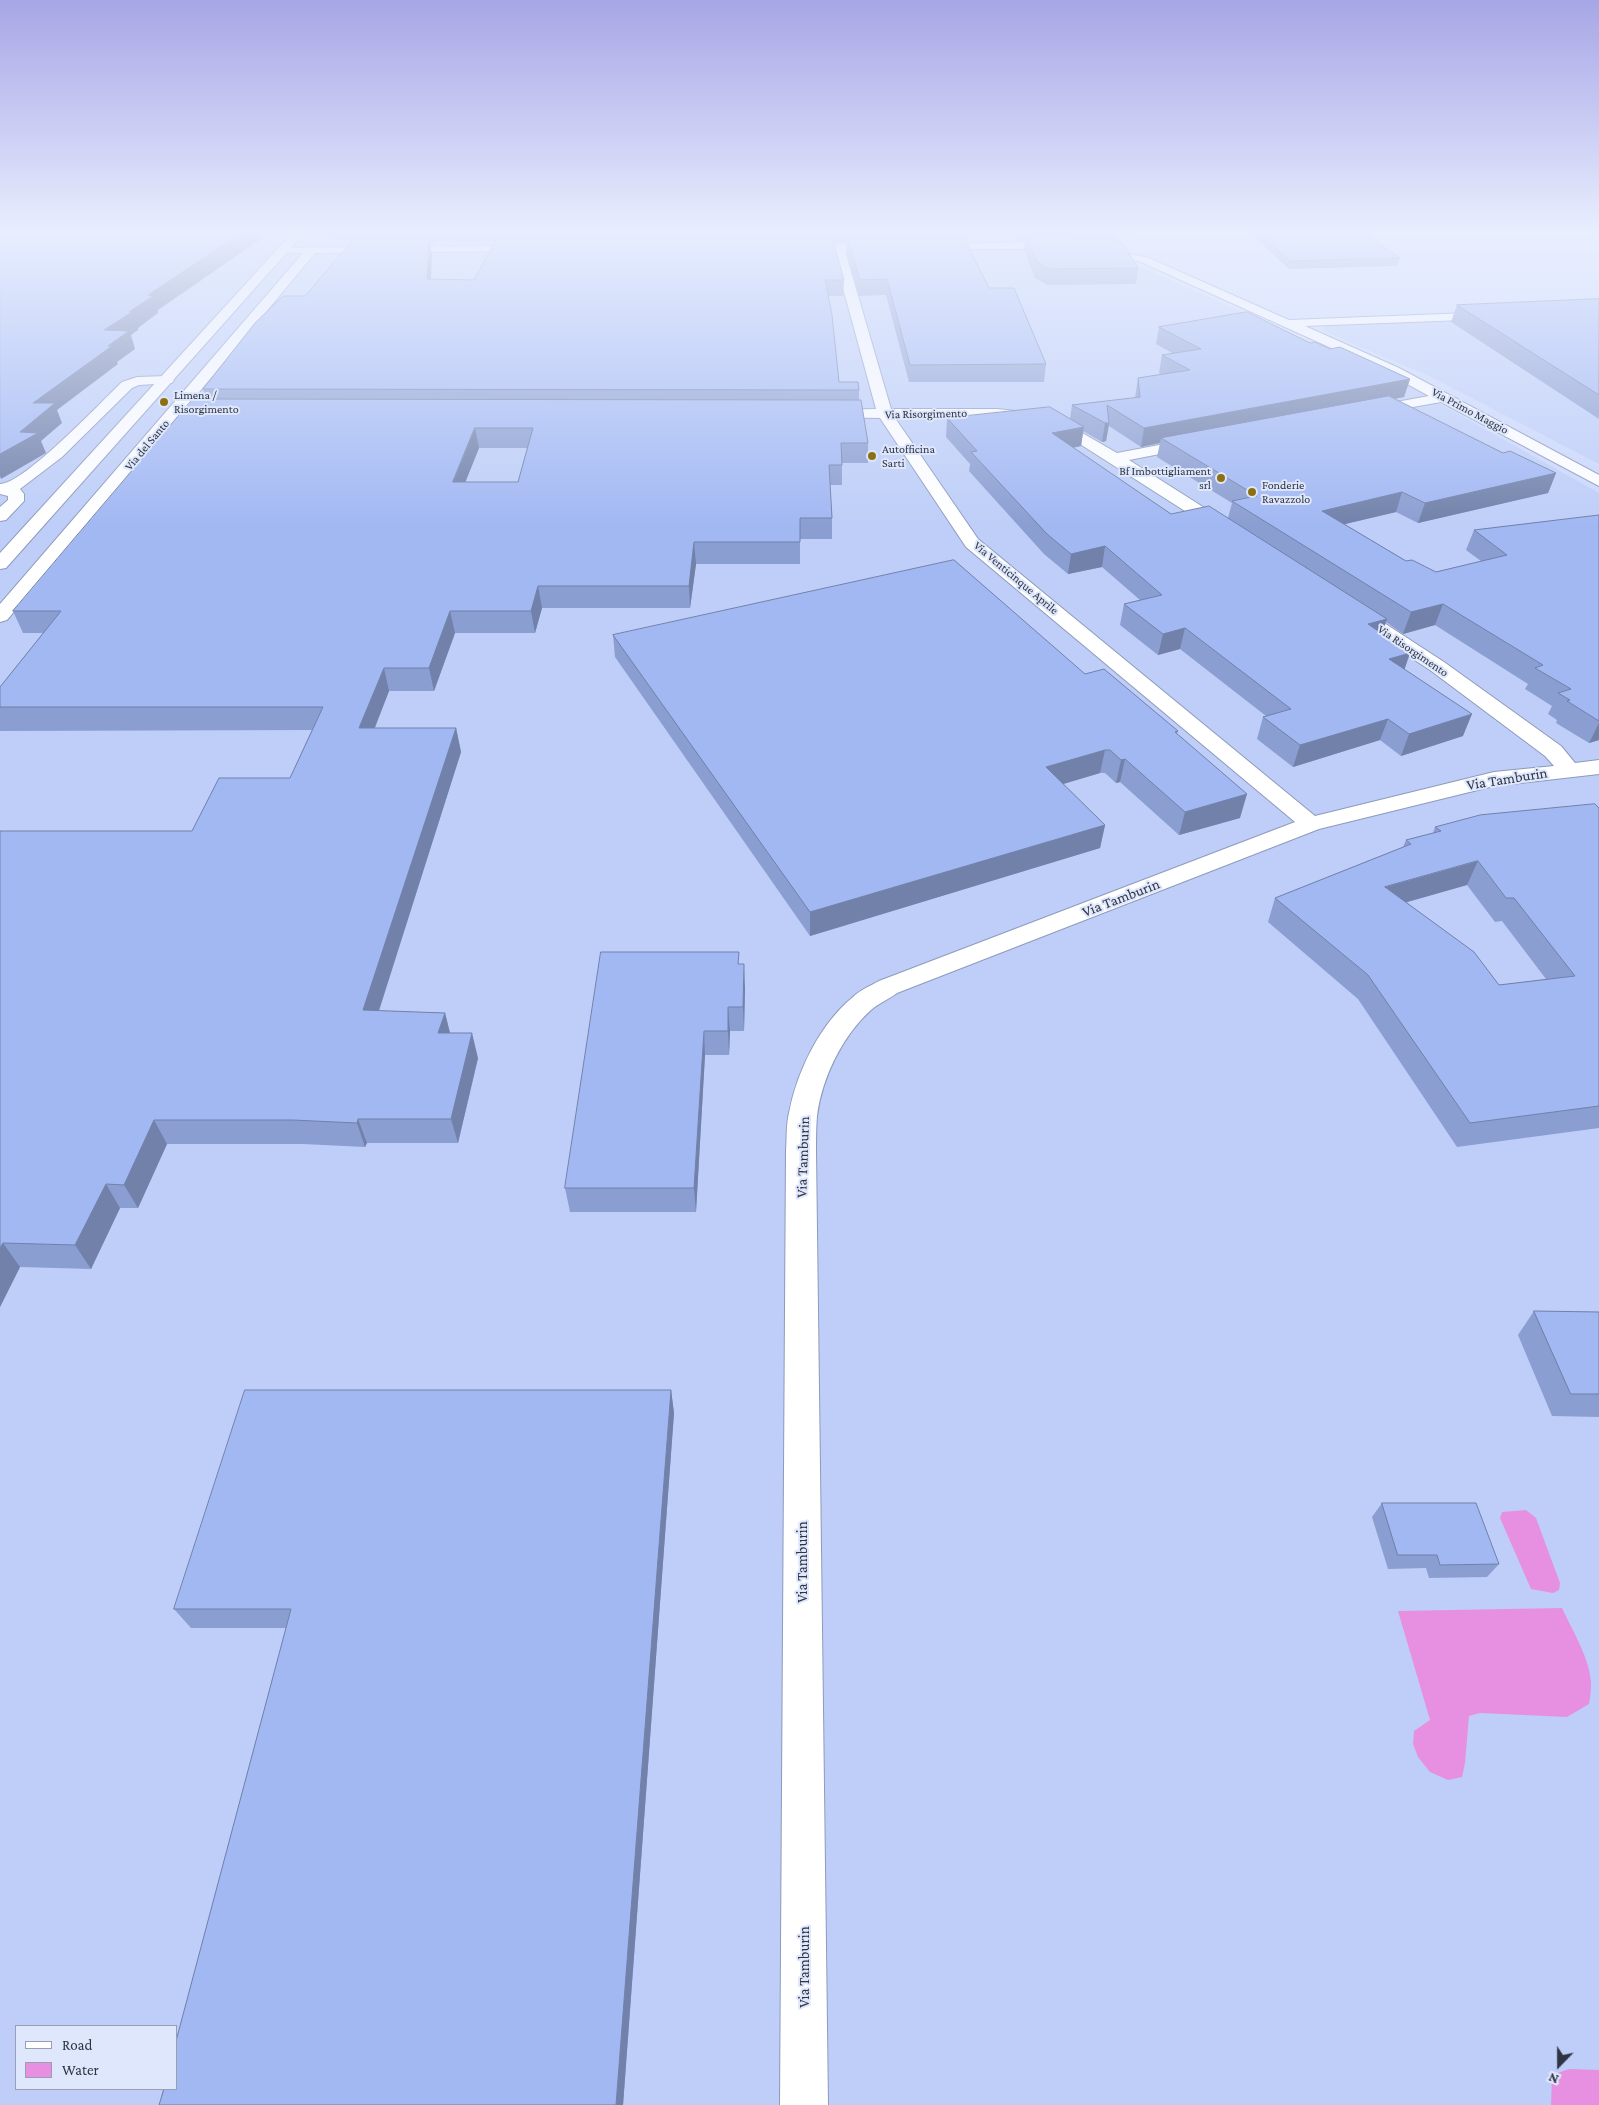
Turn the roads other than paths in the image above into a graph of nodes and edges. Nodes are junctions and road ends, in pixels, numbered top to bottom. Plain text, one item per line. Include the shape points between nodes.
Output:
1 (211, 330) edge
2 (244, 330) edge
3 (861, 330) edge
4 (1301, 330) edge
5 (167, 380) junction
6 (1445, 397) junction
7 (174, 413) junction
8 (231, 413) edge
9 (1358, 413) edge
10 (816, 414) edge
11 (885, 414) junction
12 (1212, 440) edge
13 (1116, 458) junction
14 (1599, 481) edge
15 (4, 489) edge
16 (0, 516) edge
17 (1239, 538) edge
18 (0, 564) edge
19 (1338, 602) edge
20 (0, 616) edge
21 (1599, 767) edge
22 (1569, 770) junction
23 (1311, 824) junction
24 (804, 2105) edge

1 - 5 street
2 - 7 street, Via del Santo
3 - 11 street, Via Venticinque Aprile
4 - 6 street, Via Primo Maggio
5 - 15 street via 137,381 127,385 62,450
5 - 18 street
6 - 9 street
6 - 14 street, Via Primo Maggio
7 - 8 street
7 - 20 street, Via del Santo
10 - 11 street, Via Risorgimento
11 - 13 street, Via Risorgimento via 997,413 1051,419
11 - 23 street, Via Venticinque Aprile via 972,543
12 - 13 street
13 - 17 street, Via Risorgimento
15 - 16 street via 16,494 16,500
19 - 22 street, Via Risorgimento via 1437,666 1553,752
21 - 22 street, Via Tamburin
22 - 23 street, Via Tamburin via 1494,779
23 - 24 street, Via Tamburin via 888,987 863,1002 843,1025 811,1082 803,1114 801,1151

